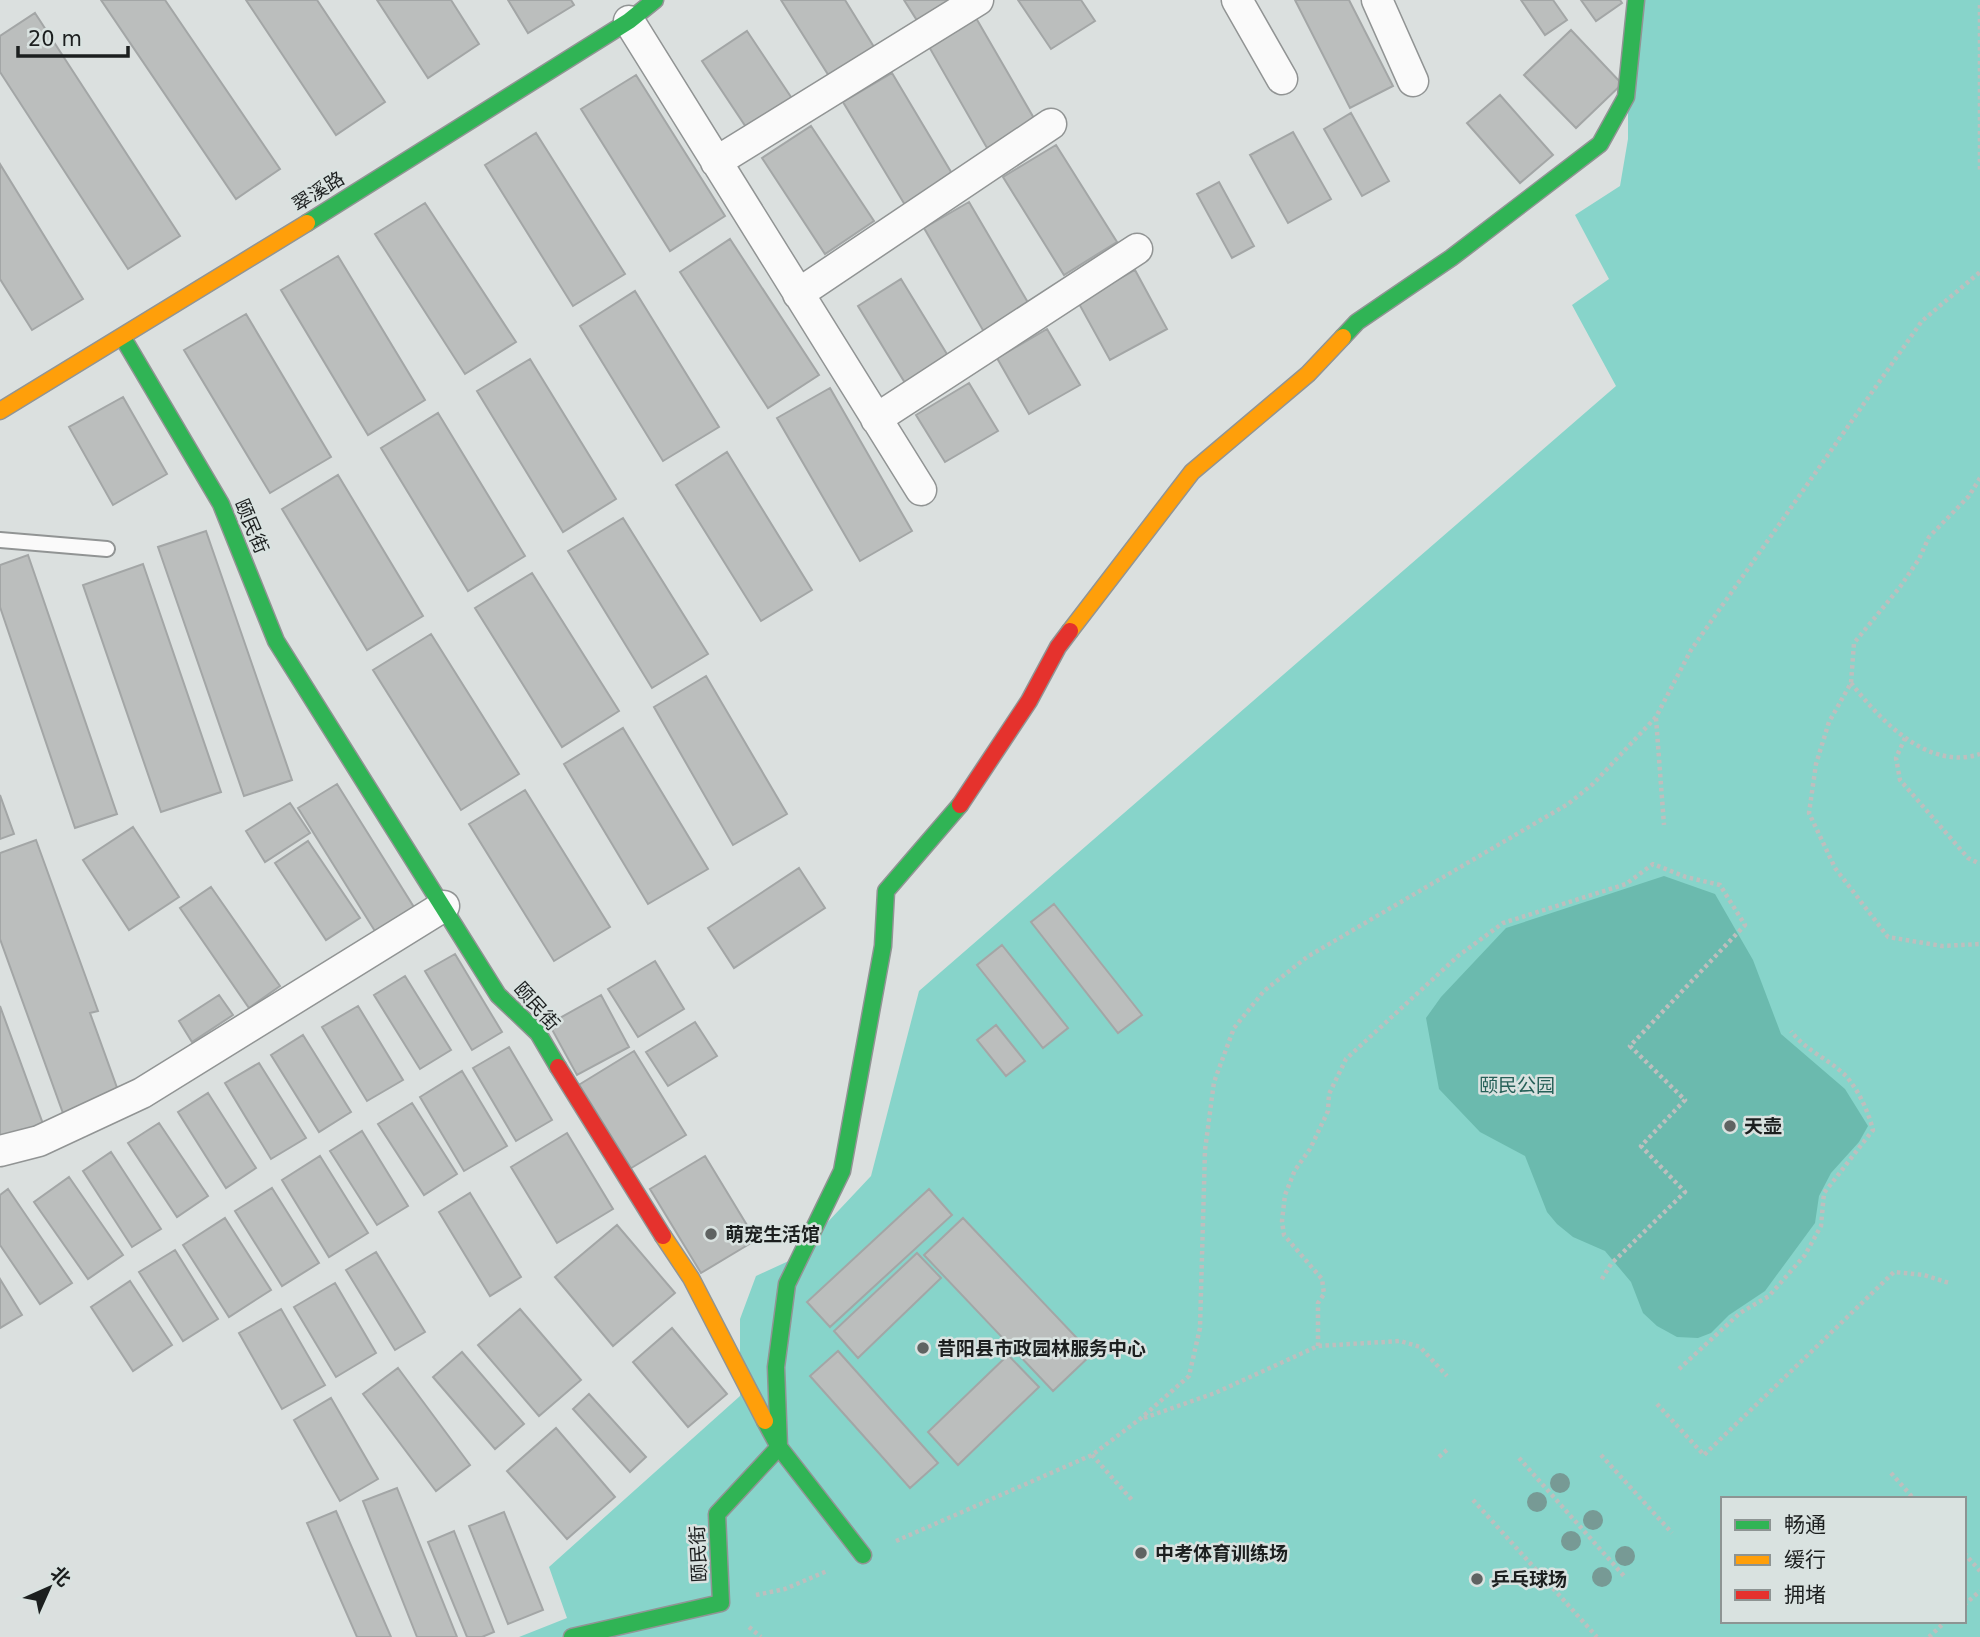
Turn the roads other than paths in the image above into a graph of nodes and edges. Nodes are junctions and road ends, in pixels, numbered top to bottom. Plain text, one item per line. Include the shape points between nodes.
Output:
1 (655, 0) edge
2 (978, 0) edge
3 (1237, 0) edge
4 (1377, 0) edge
5 (1636, 0) edge
6 (629, 20) junction
7 (1282, 79) dead end
8 (1413, 81) dead end
9 (1051, 124) dead end
10 (716, 162) junction
11 (1137, 248) dead end
12 (798, 294) junction
13 (123, 338) junction
14 (0, 411) edge
15 (876, 419) junction
16 (920, 490) dead end
17 (0, 540) edge
18 (107, 549) dead end
19 (444, 906) junction
20 (0, 1151) edge
21 (779, 1447) junction
22 (863, 1555) road end
23 (572, 1637) edge

1 - 6 street, 翠溪路
2 - 10 street
3 - 7 street
4 - 8 street
5 - 21 street via 1626,97 1600,145 1451,258 1357,322 1308,374 1192,472 1058,647 1029,701 957,810 886,891 883,946 842,1171 787,1284 776,1367
6 - 10 street
6 - 13 street, 翠溪路
9 - 12 street
10 - 12 street
11 - 15 street
12 - 15 street
13 - 14 street, 翠溪路
13 - 19 street, 颐民街 via 221,504 276,640
15 - 16 street
17 - 18 lane
19 - 20 street via 142,1093 39,1141
19 - 21 street, 颐民街 via 498,995 538,1033 691,1278
21 - 22 street
21 - 23 street, 颐民街 via 717,1514 721,1603

